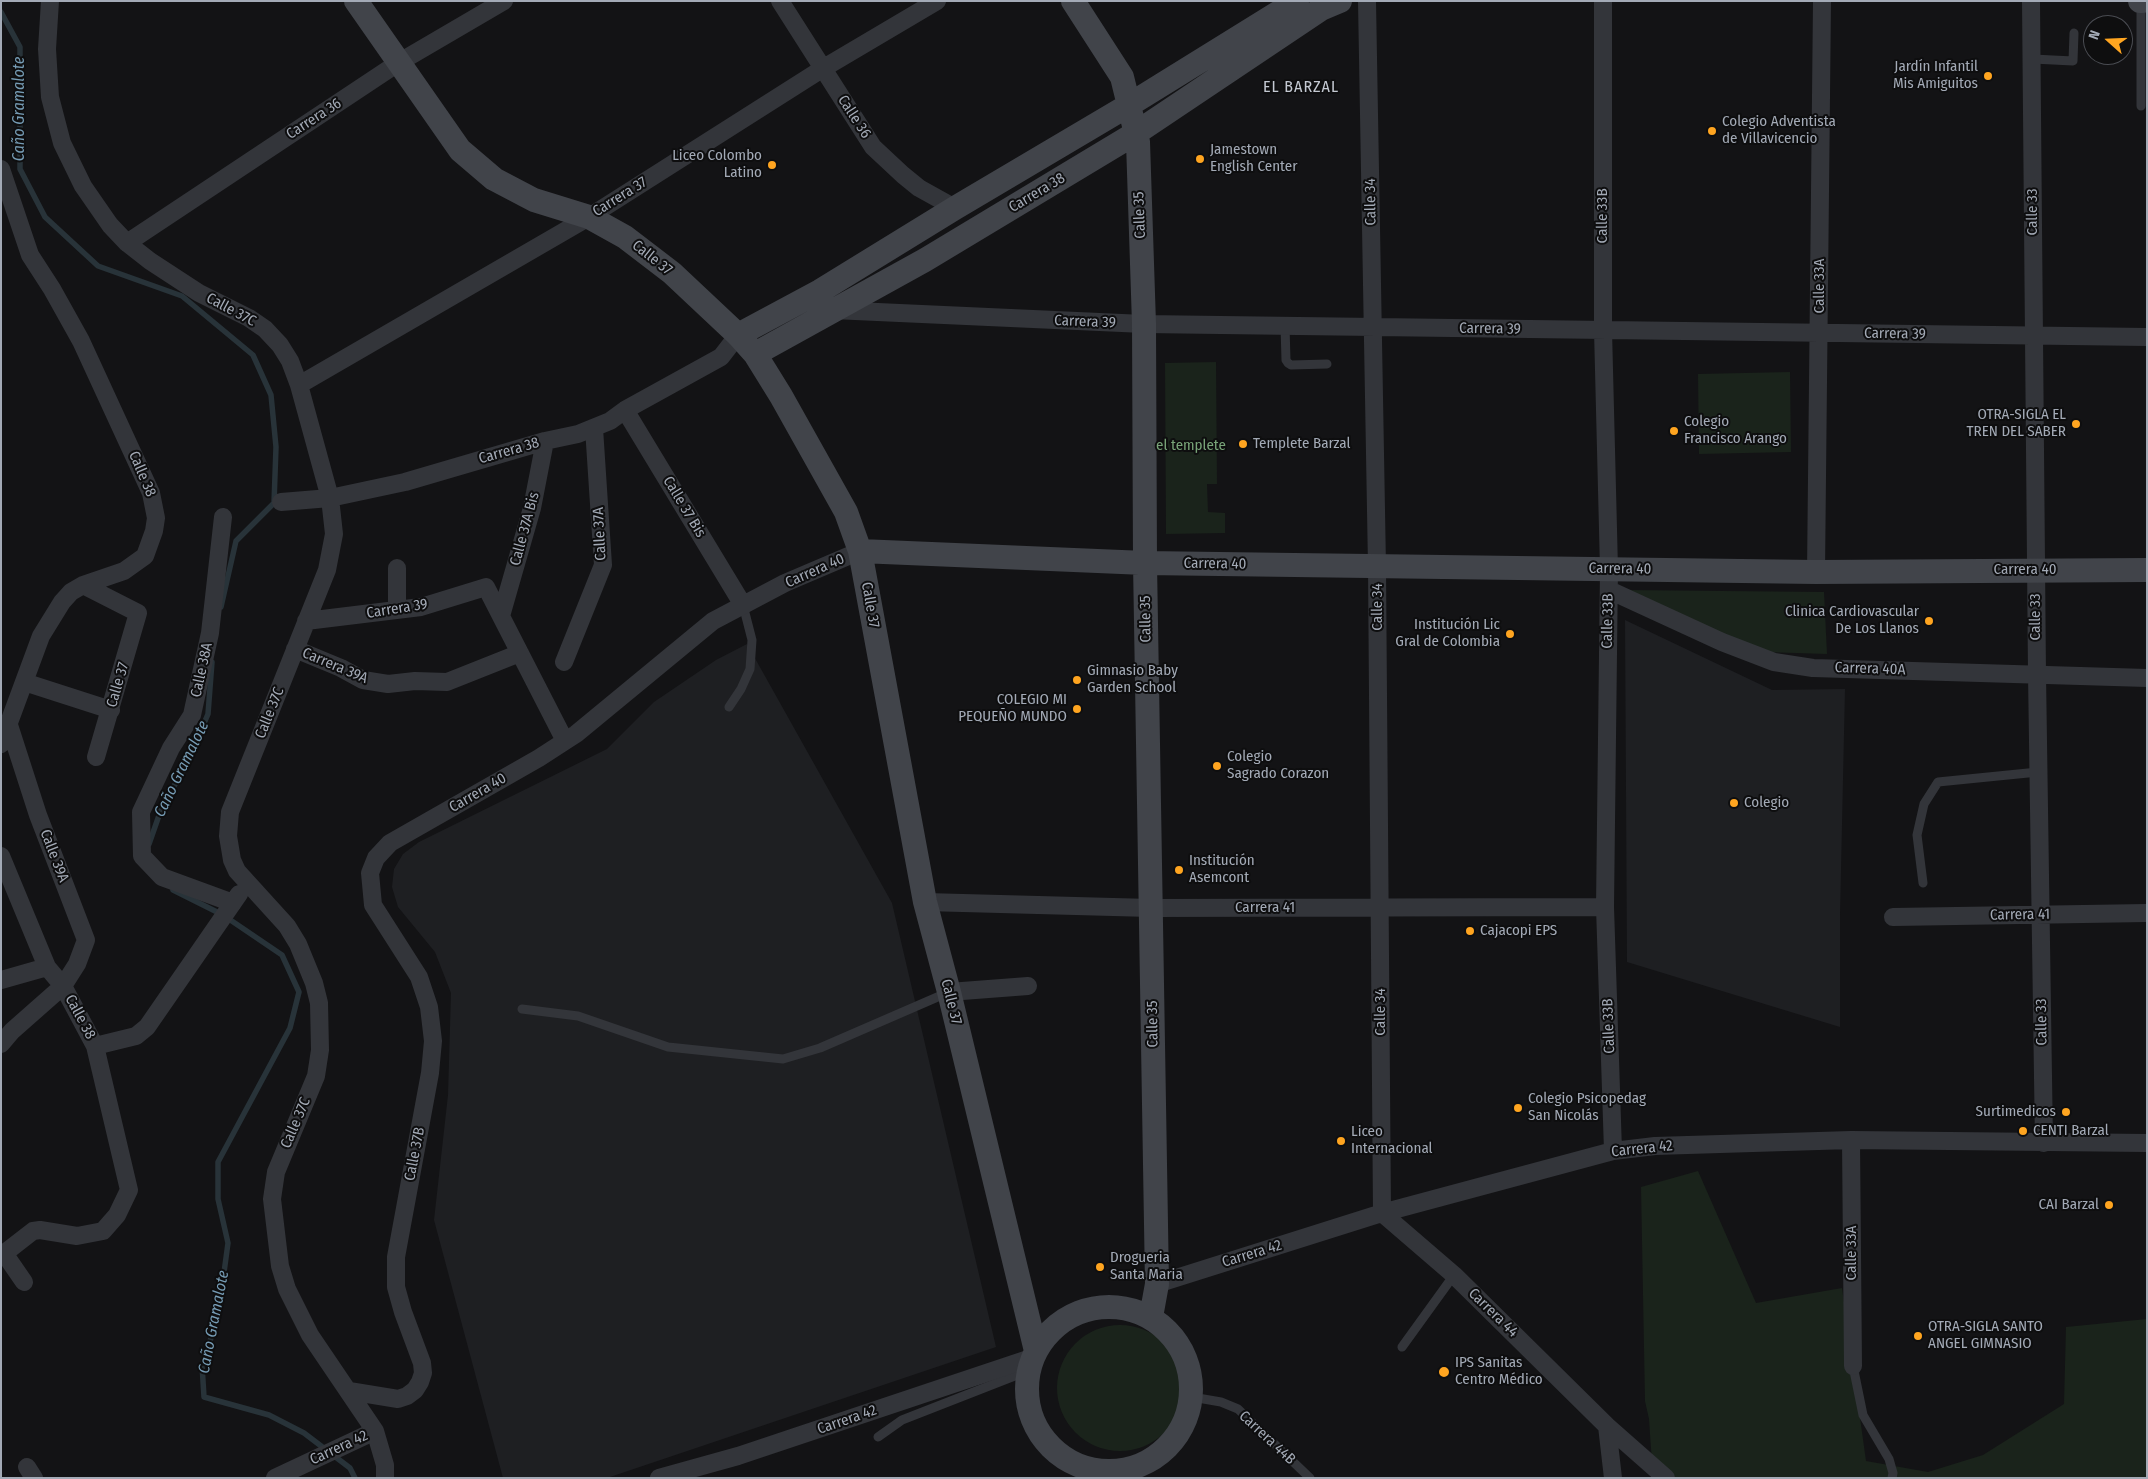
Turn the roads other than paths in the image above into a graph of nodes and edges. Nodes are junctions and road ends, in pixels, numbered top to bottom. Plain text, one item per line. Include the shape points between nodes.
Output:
1 (356, 1) edge
2 (504, 1) edge
3 (780, 1) edge
4 (937, 1) edge
5 (1073, 1) edge
6 (1297, 1) edge
7 (1340, 1) edge
8 (1367, 1) edge
9 (1603, 1) edge
10 (1822, 1) edge
11 (2031, 1) edge
12 (2141, 1) edge
13 (52, 2) edge
14 (2074, 33) dead end
15 (2033, 60) junction
16 (398, 63) junction
17 (822, 69) junction
18 (1129, 105) junction
19 (2141, 106) dead end
20 (1136, 133) junction
21 (1, 169) edge
22 (955, 208) junction
23 (589, 217) junction
24 (127, 243) junction
25 (820, 292) junction
26 (834, 312) junction
27 (1144, 324) junction
28 (1285, 326) junction
29 (1373, 327) junction
30 (1603, 330) junction
31 (1819, 333) junction
32 (738, 335) junction
33 (2033, 336) junction
34 (2147, 337) edge
35 (755, 354) junction
36 (721, 357) junction
37 (1327, 364) dead end
38 (299, 384) junction
39 (625, 410) junction
40 (594, 428) junction
41 (545, 440) junction
42 (330, 498) junction
43 (282, 502) dead end
44 (223, 517) dead end
45 (860, 551) junction
46 (1145, 563) junction
47 (1377, 566) junction
48 (397, 568) dead end
49 (2036, 570) junction
50 (2147, 570) edge
51 (1816, 572) junction
52 (1609, 580) junction
53 (83, 585) junction
54 (743, 605) junction
55 (396, 610) junction
56 (501, 616) junction
57 (306, 621) junction
58 (295, 649) junction
59 (520, 653) junction
60 (564, 662) dead end
61 (2037, 674) junction
62 (2147, 678) edge
63 (24, 682) junction
64 (730, 707) dead end
65 (111, 710) junction
66 (8, 722) junction
67 (565, 741) junction
68 (1, 744) edge
69 (96, 757) dead end
70 (2038, 772) junction
71 (1, 856) edge
72 (376, 858) joint
73 (247, 883) junction
74 (1923, 883) dead end
75 (925, 902) junction
76 (231, 906) junction
77 (1605, 907) junction
78 (1151, 908) junction
79 (1380, 909) junction
80 (2147, 913) edge
81 (2040, 914) junction
82 (1893, 916) dead end
83 (47, 967) junction
84 (1, 980) edge
85 (63, 986) junction
86 (1028, 986) dead end
87 (949, 992) junction
88 (522, 1009) dead end
89 (1, 1044) edge
90 (95, 1046) junction
91 (1851, 1140) junction
92 (2044, 1143) junction
93 (2147, 1143) edge
94 (1613, 1151) junction
95 (1382, 1213) junction
96 (3, 1254) edge
97 (1454, 1275) junction
98 (24, 1282) dead end
99 (1157, 1284) junction
100 (1151, 1318) junction
101 (1402, 1347) dead end
102 (1033, 1359) junction
103 (1852, 1366) joint
104 (349, 1391) junction
105 (1192, 1397) junction
106 (1608, 1426) junction
107 (375, 1431) junction
108 (878, 1437) dead end
109 (1126, 1474) edge
110 (275, 1478) edge
111 (385, 1478) edge
112 (658, 1478) edge
113 (1310, 1478) edge
114 (1613, 1478) edge
115 (1666, 1478) edge
116 (1892, 1478) edge

1 - 16 street, Calle 37
2 - 16 street, Carrera 36
3 - 17 street, Calle 36
4 - 17 street, Carrera 37
5 - 18 street, Calle 35 via 1122,77
6 - 18 street, Carrera 38
7 - 20 street, Carrera 38 via 1321,9
8 - 29 street, Calle 34
9 - 30 street, Calle 33B
10 - 31 street, Calle 33A
11 - 15 street, Calle 33
12 - 19 lane
13 - 24 street, Calle 37C via 48,73 50,97 62,143 96,206
14 - 15 lane via 2073,61
15 - 33 street, Calle 33
16 - 23 street, Calle 37 via 460,150 494,178 534,200
16 - 24 street, Carrera 36
17 - 22 street, Calle 36 via 873,147 887,162 919,188
17 - 23 street, Carrera 37
18 - 20 street, Calle 35
18 - 22 street, Carrera 38
20 - 26 street, Carrera 38
20 - 27 street, Calle 35
21 - 53 street, Calle 38 via 30,255 81,341 152,492 155,505 154,532 145,556 124,571
22 - 25 street, Carrera 38
23 - 32 street, Calle 37 via 625,237 672,272
23 - 38 street, Carrera 37
24 - 38 street, Calle 37C via 174,278 265,329 280,344
25 - 26 street
25 - 32 street, Carrera 38
26 - 27 street, Carrera 39
26 - 35 street, Carrera 38
27 - 28 street, Carrera 39
27 - 46 street, Calle 35
28 - 29 street, Carrera 39
28 - 37 lane via 1288,364
29 - 30 street, Carrera 39
29 - 47 street, Calle 34
30 - 31 street, Carrera 39
30 - 52 street, Calle 33B
31 - 33 street, Carrera 39
31 - 51 street, Calle 33A
32 - 35 street, Calle 37
32 - 36 street, Carrera 38
33 - 34 street, Carrera 39
33 - 49 street, Calle 33
35 - 36 street, Carrera 38
35 - 45 street, Calle 37 via 846,512
36 - 39 street, Carrera 38
38 - 42 street, Calle 37C
39 - 40 street, Carrera 38
39 - 54 street, Calle 37 Bis
40 - 41 street, Carrera 38
40 - 60 street, Calle 37A via 603,565
41 - 42 street, Carrera 38 via 405,482
41 - 56 street, Calle 37A Bis via 532,508
42 - 43 street, Carrera 38
42 - 57 street, Calle 37C via 334,534 331,552
44 - 76 street, Calle 38A via 210,633 192,715 171,748 140,812 142,856 162,877
45 - 46 street, Carrera 40
45 - 54 street, Carrera 40
45 - 75 street, Calle 37
46 - 47 street, Carrera 40
46 - 78 street, Calle 35
47 - 52 street, Carrera 40
47 - 79 street, Calle 34
48 - 55 street
49 - 50 street, Carrera 40
49 - 51 street, Carrera 40
49 - 61 street, Calle 33
51 - 52 street, Carrera 40
52 - 61 street, Carrera 40A via 1722,642 1774,662 1813,668
52 - 77 street, Calle 33B
53 - 63 street, Calle 38 via 71,592 41,636
53 - 65 street, Calle 37 via 138,613
54 - 64 lane via 752,640 750,669
54 - 67 street, Carrera 40 via 713,621
55 - 56 street, Carrera 39 via 421,607 486,587
55 - 57 street, Carrera 39
56 - 59 street
57 - 58 street, Calle 37C
58 - 59 street, Carrera 39A via 363,680 388,684 447,682
58 - 73 street, Calle 37C via 230,812 229,848 237,871
59 - 67 street
61 - 62 street, Carrera 40A
61 - 70 street, Calle 33
63 - 65 street
63 - 66 street, Calle 38
65 - 69 street, Calle 37
66 - 68 street, Calle 38
66 - 85 street, Calle 39A via 38,815 86,940 77,964
67 - 72 street, Carrera 40 via 390,843
70 - 74 lane via 1938,782 1924,804 1917,835
70 - 81 street, Calle 33
71 - 83 street, Calle 38
72 - 104 street, Calle 37B via 370,873 373,905 419,977 429,1008 433,1041 396,1257 396,1288 423,1372 415,1390 398,1399
73 - 76 street
73 - 104 street, Calle 37C via 287,926 298,944 319,1003 320,1050 316,1076 276,1172 273,1223 280,1266 294,1305 323,1356
75 - 78 street, Carrera 41
75 - 87 street, Calle 37
76 - 90 street via 147,1027 136,1036
77 - 79 street, Carrera 41
77 - 94 street, Calle 33B
78 - 79 street, Carrera 41
78 - 99 street, Calle 35
79 - 95 street, Calle 34
80 - 81 street, Carrera 41
81 - 82 street, Carrera 41
81 - 92 street, Calle 33
83 - 84 street
83 - 85 street, Calle 38
85 - 89 street
85 - 90 street, Calle 38
86 - 87 street
87 - 88 lane via 820,1048 783,1059 668,1047 578,1016
87 - 102 street, Calle 37
90 - 96 street, Calle 38 via 129,1190 117,1215 103,1231 76,1236 40,1230
91 - 92 street, Carrera 42
91 - 94 street, Carrera 42 via 1655,1146
91 - 103 street, Calle 33A
92 - 93 street, Carrera 42
94 - 95 street, Carrera 42
95 - 97 street, Carrera 44
95 - 99 street, Carrera 42
96 - 98 street
97 - 101 lane
97 - 106 street, Carrera 44
99 - 100 street, Calle 35
100 - 102 street via 1115,1306 1090,1309 1066,1319 1047,1333
100 - 105 street via 1171,1334 1184,1355
102 - 108 lane via 902,1420
102 - 109 street via 1028,1397 1030,1411 1041,1436 1060,1455 1084,1468
102 - 112 street, Carrera 42 via 738,1456
103 - 116 lane via 1863,1415 1889,1459
104 - 107 street, Calle 37C
105 - 109 street via 1185,1421 1171,1444
105 - 113 lane, Carrera 44B via 1238,1409
106 - 114 street
106 - 115 street, Carrera 44
107 - 110 street, Carrera 42
107 - 111 street, Calle 37C via 385,1465

